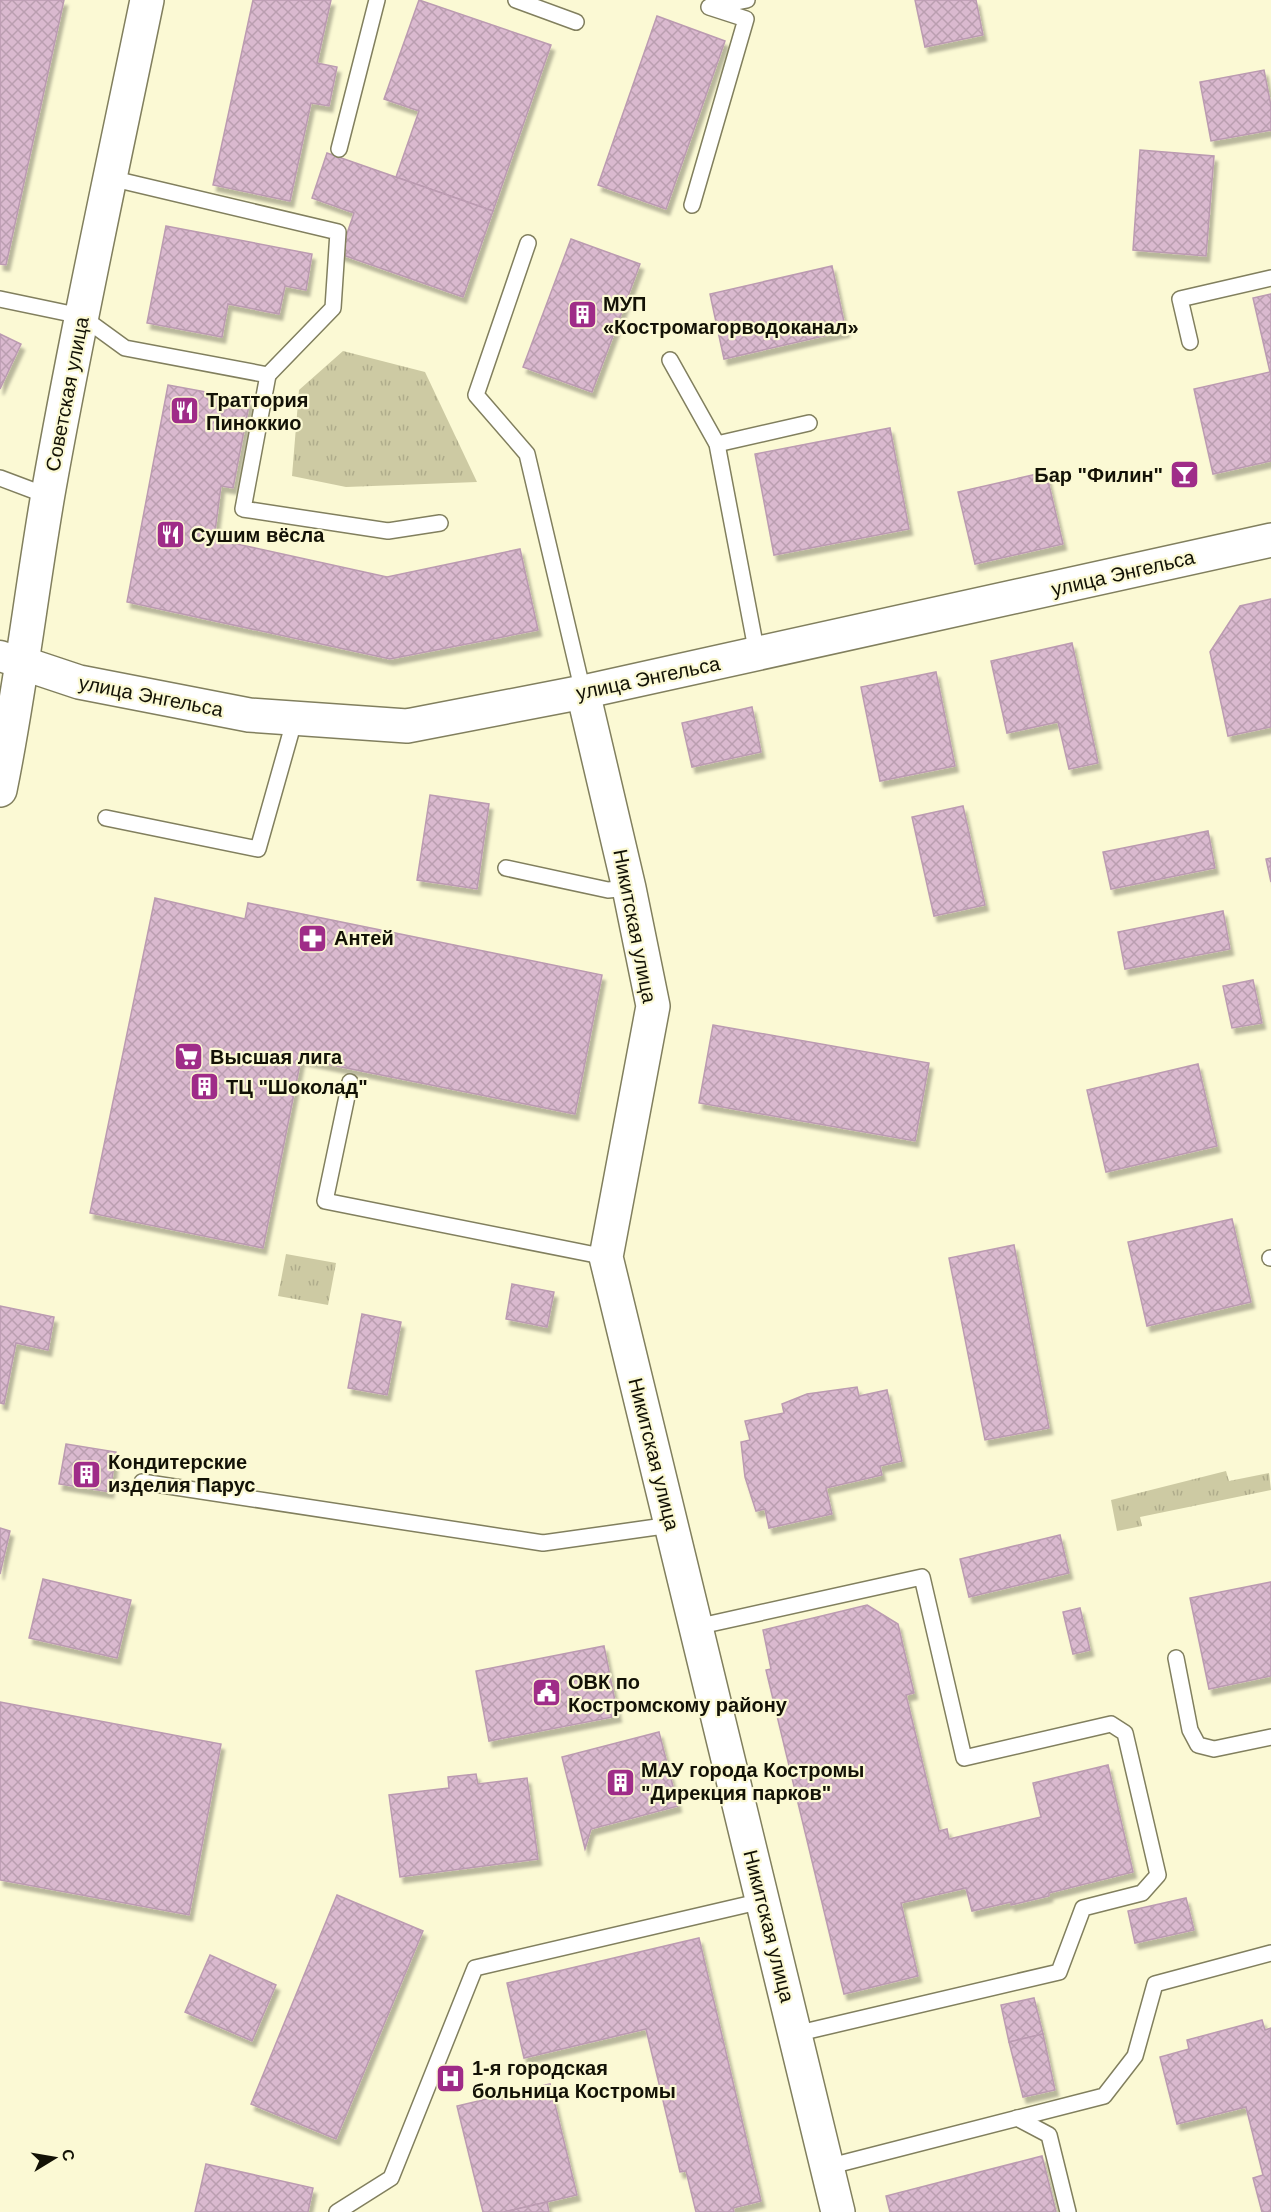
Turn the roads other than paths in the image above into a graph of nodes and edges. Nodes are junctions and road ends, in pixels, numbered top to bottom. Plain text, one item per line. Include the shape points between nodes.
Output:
1 (147, 0) edge
2 (377, 0) edge
3 (516, 0) edge
4 (747, 0) edge
5 (708, 4) edge
6 (576, 22) dead end
7 (339, 149) dead end
8 (110, 178) junction
9 (692, 205) dead end
10 (528, 243) dead end
11 (1271, 278) edge
12 (0, 299) edge
13 (81, 316) junction
14 (1190, 342) dead end
15 (670, 360) dead end
16 (268, 375) junction
17 (809, 423) dead end
18 (717, 444) junction
19 (0, 478) edge
20 (48, 496) junction
21 (440, 523) dead end
22 (1271, 540) edge
23 (757, 654) junction
24 (11, 659) edge
25 (583, 692) junction
26 (295, 718) junction
27 (0, 790) edge
28 (106, 819) dead end
29 (506, 868) dead end
30 (629, 888) junction
31 (350, 1082) dead end
32 (606, 1257) junction
33 (142, 1482) dead end
34 (671, 1525) junction
35 (696, 1627) junction
36 (1176, 1658) dead end
37 (1271, 1737) edge
38 (762, 1901) junction
39 (1271, 1953) edge
40 (795, 2034) junction
41 (1017, 2118) junction
42 (827, 2167) junction
43 (337, 2212) edge
44 (838, 2212) edge
45 (1068, 2212) edge

1 - 8 main road, Советская улица
2 - 7 lane
3 - 6 lane
4 - 5 lane
5 - 9 lane via 746,20
8 - 13 main road, Советская улица
8 - 16 lane via 338,232 333,308
10 - 25 lane via 476,395 527,454
11 - 14 lane via 1180,299
12 - 13 lane
13 - 16 lane via 125,348
13 - 20 main road, Советская улица
15 - 18 lane
16 - 21 lane via 243,509 388,531
17 - 18 lane
18 - 23 lane
19 - 20 lane
20 - 24 main road, Советская улица
22 - 23 main road, улица Энгельса
23 - 25 main road, улица Энгельса
24 - 26 main road, улица Энгельса via 79,682 249,715
24 - 27 main road, Советская улица
25 - 26 main road, улица Энгельса via 407,726
25 - 30 main road, Никитская улица
26 - 28 lane via 258,849
29 - 30 lane via 608,890
30 - 32 main road, Никитская улица via 653,1006
31 - 32 lane via 325,1201
32 - 34 main road, Никитская улица
33 - 34 lane via 543,1543
34 - 35 main road, Никитская улица
35 - 38 main road, Никитская улица
35 - 40 lane via 922,1578 964,1758 1111,1724 1125,1733 1158,1875 1142,1893 1083,1908 1059,1972
36 - 37 lane via 1190,1730 1198,1745 1214,1749
38 - 40 main road, Никитская улица
38 - 43 lane via 475,1968 391,2178
39 - 41 lane via 1155,1984 1135,2056 1104,2097
40 - 42 main road, Никитская улица
41 - 42 lane
41 - 45 lane via 1049,2136
42 - 44 main road, Никитская улица

